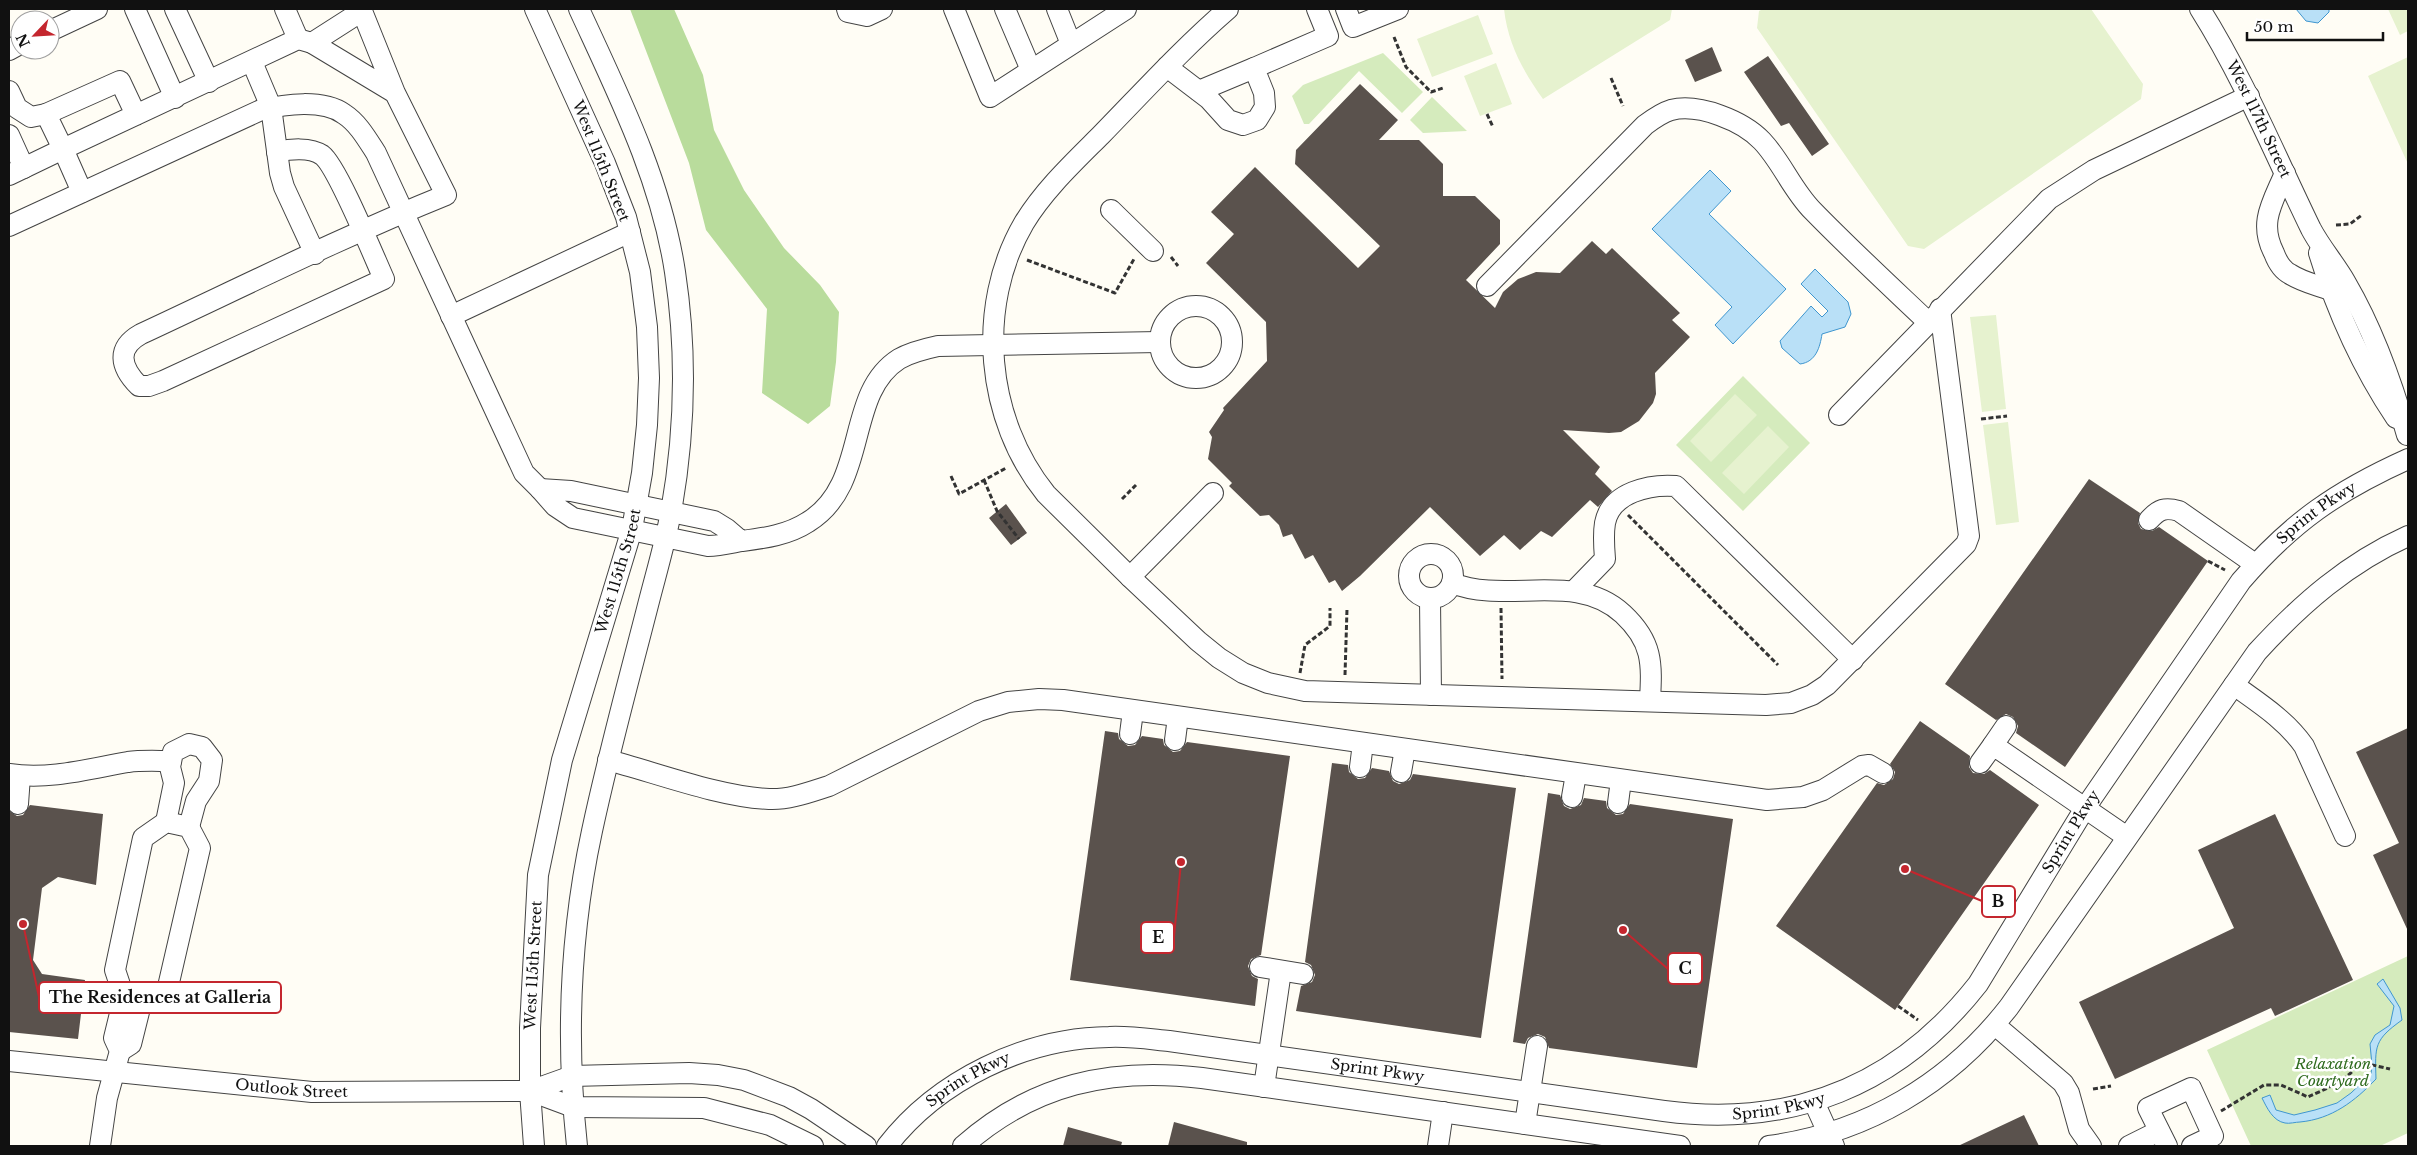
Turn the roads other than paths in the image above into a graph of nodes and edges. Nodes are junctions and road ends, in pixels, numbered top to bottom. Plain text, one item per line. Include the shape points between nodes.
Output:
1 (97, 9) edge
2 (135, 9) edge
3 (175, 9) edge
4 (285, 9) edge
5 (535, 9) edge
6 (579, 9) edge
7 (847, 9) edge
8 (882, 9) edge
9 (954, 9) edge
10 (1005, 9) edge
11 (1057, 9) edge
12 (1126, 9) edge
13 (1228, 9) edge
14 (1317, 9) edge
15 (1398, 9) edge
16 (2200, 9) edge
17 (1349, 18) edge
18 (60, 26) edge
19 (1328, 36) junction
20 (305, 41) junction
21 (1071, 44) junction
22 (252, 62) junction
23 (1167, 67) junction
24 (1254, 68) junction
25 (1032, 70) junction
26 (209, 82) junction
27 (9, 91) edge
28 (1199, 91) junction
29 (395, 93) junction
30 (2249, 96) junction
31 (175, 98) junction
32 (271, 107) junction
33 (46, 114) junction
34 (136, 115) junction
35 (9, 135) edge
36 (63, 149) junction
37 (277, 152) junction
38 (13, 172) edge
39 (2285, 172) junction
40 (82, 192) junction
41 (1111, 210) dead end
42 (403, 212) junction
43 (9, 226) edge
44 (362, 231) junction
45 (630, 232) junction
46 (2313, 232) junction
47 (315, 254) junction
48 (1153, 254) road end
49 (1487, 286) dead end
50 (2330, 290) junction
51 (1934, 315) junction
52 (452, 316) junction
53 (1159, 342) dead end
54 (993, 345) junction
55 (1839, 415) dead end
56 (2408, 436) edge
57 (2408, 459) edge
58 (540, 489) junction
59 (1213, 493) dead end
60 (637, 506) junction
61 (670, 513) junction
62 (2149, 520) dead end
63 (632, 529) junction
64 (665, 536) junction
65 (2408, 536) edge
66 (741, 541) junction
67 (2255, 564) junction
68 (1130, 577) junction
69 (1452, 583) junction
70 (1574, 591) junction
71 (1430, 599) junction
72 (1853, 660) junction
73 (2234, 685) junction
74 (1431, 695) junction
75 (1650, 701) junction
76 (1133, 711) junction
77 (1178, 717) junction
78 (2006, 726) dead end
79 (1130, 734) dead end
80 (1175, 740) dead end
81 (1363, 743) junction
82 (1993, 745) junction
83 (1405, 749) junction
84 (608, 760) junction
85 (171, 761) junction
86 (1980, 763) dead end
87 (1360, 766) dead end
88 (1401, 772) dead end
89 (1883, 773) dead end
90 (1576, 774) junction
91 (15, 775) edge
92 (1622, 780) junction
93 (1572, 796) dead end
94 (1618, 803) dead end
95 (18, 804) dead end
96 (2085, 808) junction
97 (166, 822) junction
98 (189, 827) junction
99 (2345, 836) dead end
100 (2127, 837) junction
101 (1260, 968) dead end
102 (1281, 971) junction
103 (1303, 974) dead end
104 (133, 1000) junction
105 (1994, 1025) junction
106 (1537, 1046) dead end
107 (1269, 1056) junction
108 (9, 1061) edge
109 (116, 1072) junction
110 (572, 1076) junction
111 (1264, 1087) junction
112 (530, 1091) junction
113 (1530, 1092) junction
114 (1814, 1102) junction
115 (573, 1107) junction
116 (1642, 1108) junction
117 (1444, 1112) junction
118 (1525, 1124) junction
119 (2163, 1139) edge
120 (1831, 1140) edge
121 (1637, 1143) edge
122 (100, 1146) edge
123 (534, 1146) edge
124 (577, 1146) edge
125 (813, 1146) edge
126 (866, 1146) edge
127 (887, 1146) edge
128 (963, 1146) edge
129 (1438, 1146) edge
130 (1680, 1146) edge
131 (1769, 1146) edge
132 (2090, 1146) edge
133 (2128, 1146) edge
134 (2192, 1146) edge

1 - 18 street
2 - 31 street
3 - 26 street
4 - 20 street
5 - 45 street, West 115th Street via 606,164
6 - 61 street via 647,162 676,273 682,344 682,416
7 - 8 street via 848,12 867,16
9 - 25 street via 990,97
10 - 25 street
11 - 21 street
12 - 21 street
13 - 23 street
14 - 19 street
15 - 17 street
16 - 30 street, West 117th Street
17 - 19 street
19 - 24 street
20 - 22 street
20 - 29 street
20 - 29 street via 362,11
21 - 25 street
22 - 26 street
22 - 32 street
23 - 28 street
23 - 54 street via 1052,186 1023,224 1000,284
24 - 28 street
24 - 28 street via 1266,100 1262,114 1251,124 1235,124 1228,120
26 - 31 street
27 - 33 street via 17,108 31,117
29 - 42 street via 446,195
30 - 39 street, West 117th Street
30 - 51 street via 2068,185 2037,210
31 - 34 street
32 - 37 street
32 - 40 street
32 - 42 street via 321,106 344,113 376,153
33 - 34 street via 120,81
33 - 36 street
34 - 36 street
35 - 38 street
36 - 38 street
36 - 40 street
37 - 44 street via 306,150 321,154 330,164
37 - 47 street via 284,187
39 - 46 street, West 117th Street
39 - 50 street via 2267,215 2270,246 2288,274
40 - 43 street
41 - 48 street
42 - 44 street
42 - 52 street
44 - 47 street
44 - 47 street via 384,279 163,381 139,386 131,378 123,351 130,340
45 - 52 street
45 - 60 street, West 115th Street via 640,272 649,378
46 - 50 street, West 117th Street
46 - 56 street, West 117th Street via 2360,310 2394,390
49 - 51 street via 1645,125 1672,110 1689,109 1721,116 1761,140 1801,199
50 - 56 street, West 117th Street via 2364,365
51 - 55 street
51 - 72 street via 1969,536 1966,544
52 - 58 street via 524,473
53 - 54 street
54 - 66 street via 938,346 917,350 897,360 870,393 850,468 826,508 787,532
54 - 68 street via 1001,405 1013,442 1033,478
57 - 67 street, Sprint Pkwy via 2323,504 2275,543
58 - 60 street via 571,491
58 - 63 street via 554,506 572,518
59 - 68 street
60 - 61 street
60 - 63 street, West 115th Street
61 - 64 street
61 - 66 street via 714,521
62 - 67 street via 2157,511 2168,508 2179,511
63 - 64 street
63 - 112 street, West 115th Street via 562,760 540,866 533,940
64 - 66 street via 708,546
64 - 84 street
65 - 73 street via 2367,557 2312,596 2257,652
67 - 96 street, Sprint Pkwy
68 - 74 street via 1219,658 1268,683 1305,691
69 - 70 street via 1478,591
69 - 71 street via 1448,591
69 - 71 street via 1453,572 1445,559 1432,554 1418,558 1409,570 1410,584 1419,595
70 - 72 street via 1605,559 1605,522 1617,504 1640,488 1659,484 1676,486
70 - 75 street via 1590,593 1604,600 1631,621 1641,635 1649,650 1652,667
71 - 74 street
72 - 75 street via 1827,685 1812,695 1791,702 1766,705
73 - 99 street via 2296,735
73 - 100 street
74 - 75 street
76 - 77 street
76 - 79 street
76 - 84 street via 1063,700 1008,702 979,711 829,786 803,795 771,799 735,794
77 - 80 street
77 - 81 street
78 - 82 street
81 - 83 street
81 - 87 street
82 - 86 street
82 - 96 street
83 - 88 street
83 - 90 street
84 - 110 street via 591,834 580,905 573,978
85 - 91 street via 131,762 69,774
85 - 97 street via 174,783
85 - 98 street via 173,752 189,744 202,746 212,760 209,781 196,801
89 - 92 street via 1868,765 1862,766 1823,790 1803,797 1767,800
90 - 92 street
90 - 93 street
91 - 95 street
92 - 94 street
96 - 100 street
96 - 114 street, Sprint Pkwy via 1989,968 1964,1003 1926,1041 1903,1058 1855,1086
97 - 98 street
97 - 104 street via 143,838 115,970
98 - 104 street via 200,848 167,991
100 - 105 street
101 - 102 street
102 - 103 street
102 - 107 street
104 - 109 street via 131,1044 120,1051
105 - 120 street via 1954,1065 1916,1093
105 - 132 street via 2063,1083 2079,1129
106 - 113 street
107 - 111 street
107 - 113 street, Sprint Pkwy
107 - 127 street, Sprint Pkwy via 1138,1037 1081,1039 1053,1044 1025,1051 973,1074 929,1104
108 - 109 street, Outlook Street
109 - 112 street, Outlook Street via 312,1092
109 - 122 street via 107,1098
110 - 112 street, Outlook Street
110 - 115 street
110 - 126 street via 689,1073 744,1080 789,1097
111 - 117 street
111 - 128 street via 1163,1074 1091,1080 1022,1105
112 - 115 street
112 - 123 street, West 115th Street
113 - 116 street, Sprint Pkwy
113 - 118 street
114 - 116 street, Sprint Pkwy via 1738,1115 1685,1114
114 - 120 street
115 - 124 street
115 - 125 street via 704,1108 770,1125
116 - 121 street
117 - 118 street
117 - 129 street
118 - 121 street
119 - 133 street
119 - 134 street via 2148,1108 2191,1088 2213,1136
120 - 131 street
121 - 130 street

